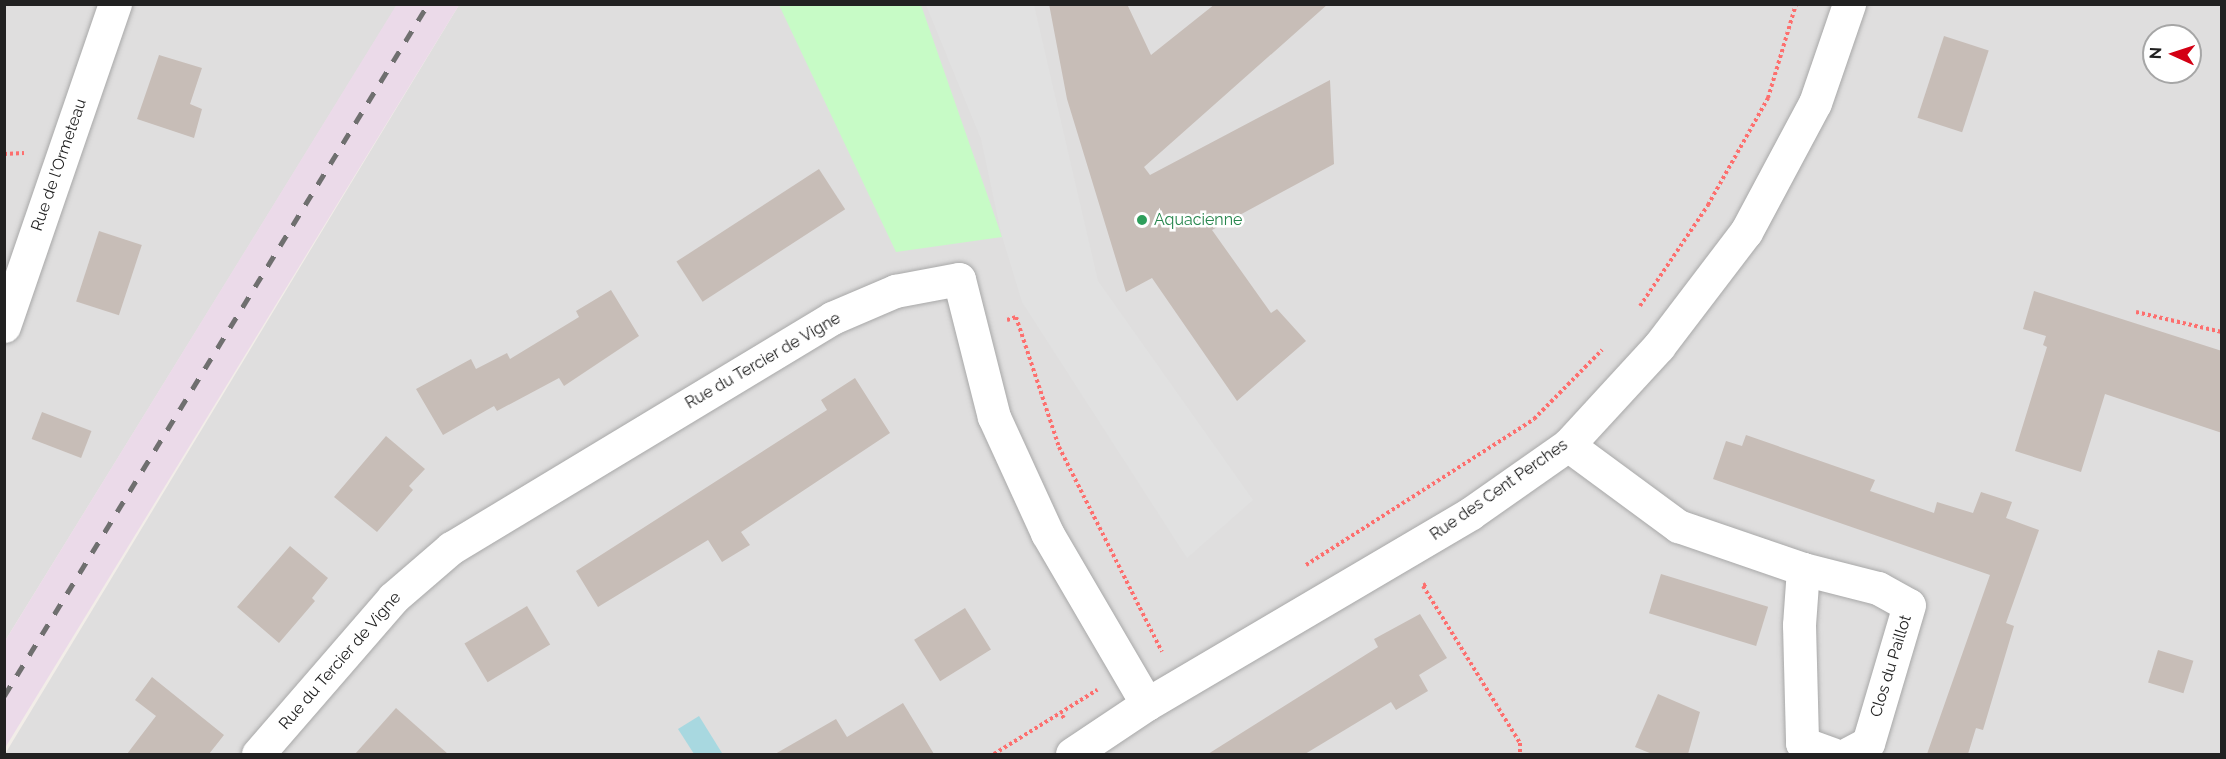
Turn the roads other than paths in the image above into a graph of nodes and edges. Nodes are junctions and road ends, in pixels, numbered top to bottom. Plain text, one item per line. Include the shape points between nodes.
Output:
1 (115, 4) edge
2 (1849, 4) edge
3 (4, 326) edge
4 (1568, 444) junction
5 (1803, 569) junction
6 (1147, 704) junction
7 (258, 754) edge
8 (1072, 754) edge
9 (1833, 754) edge
10 (1847, 754) edge

1 - 3 street, Rue de l'Ormeteau
2 - 4 street, Rue des Cent Perches via 1815,103 1746,232 1659,346
4 - 5 street, Clos du Paillot via 1678,526
4 - 6 street, Rue des Cent Perches via 1471,513
5 - 9 street via 1798,626 1802,742
5 - 10 street, Clos du Paillot via 1878,588 1909,605 1868,743
6 - 7 street, Rue du Tercier de Vigne via 1047,533 994,417 959,279 895,291 832,318 451,548 393,598
6 - 8 street, Rue des Cent Perches

